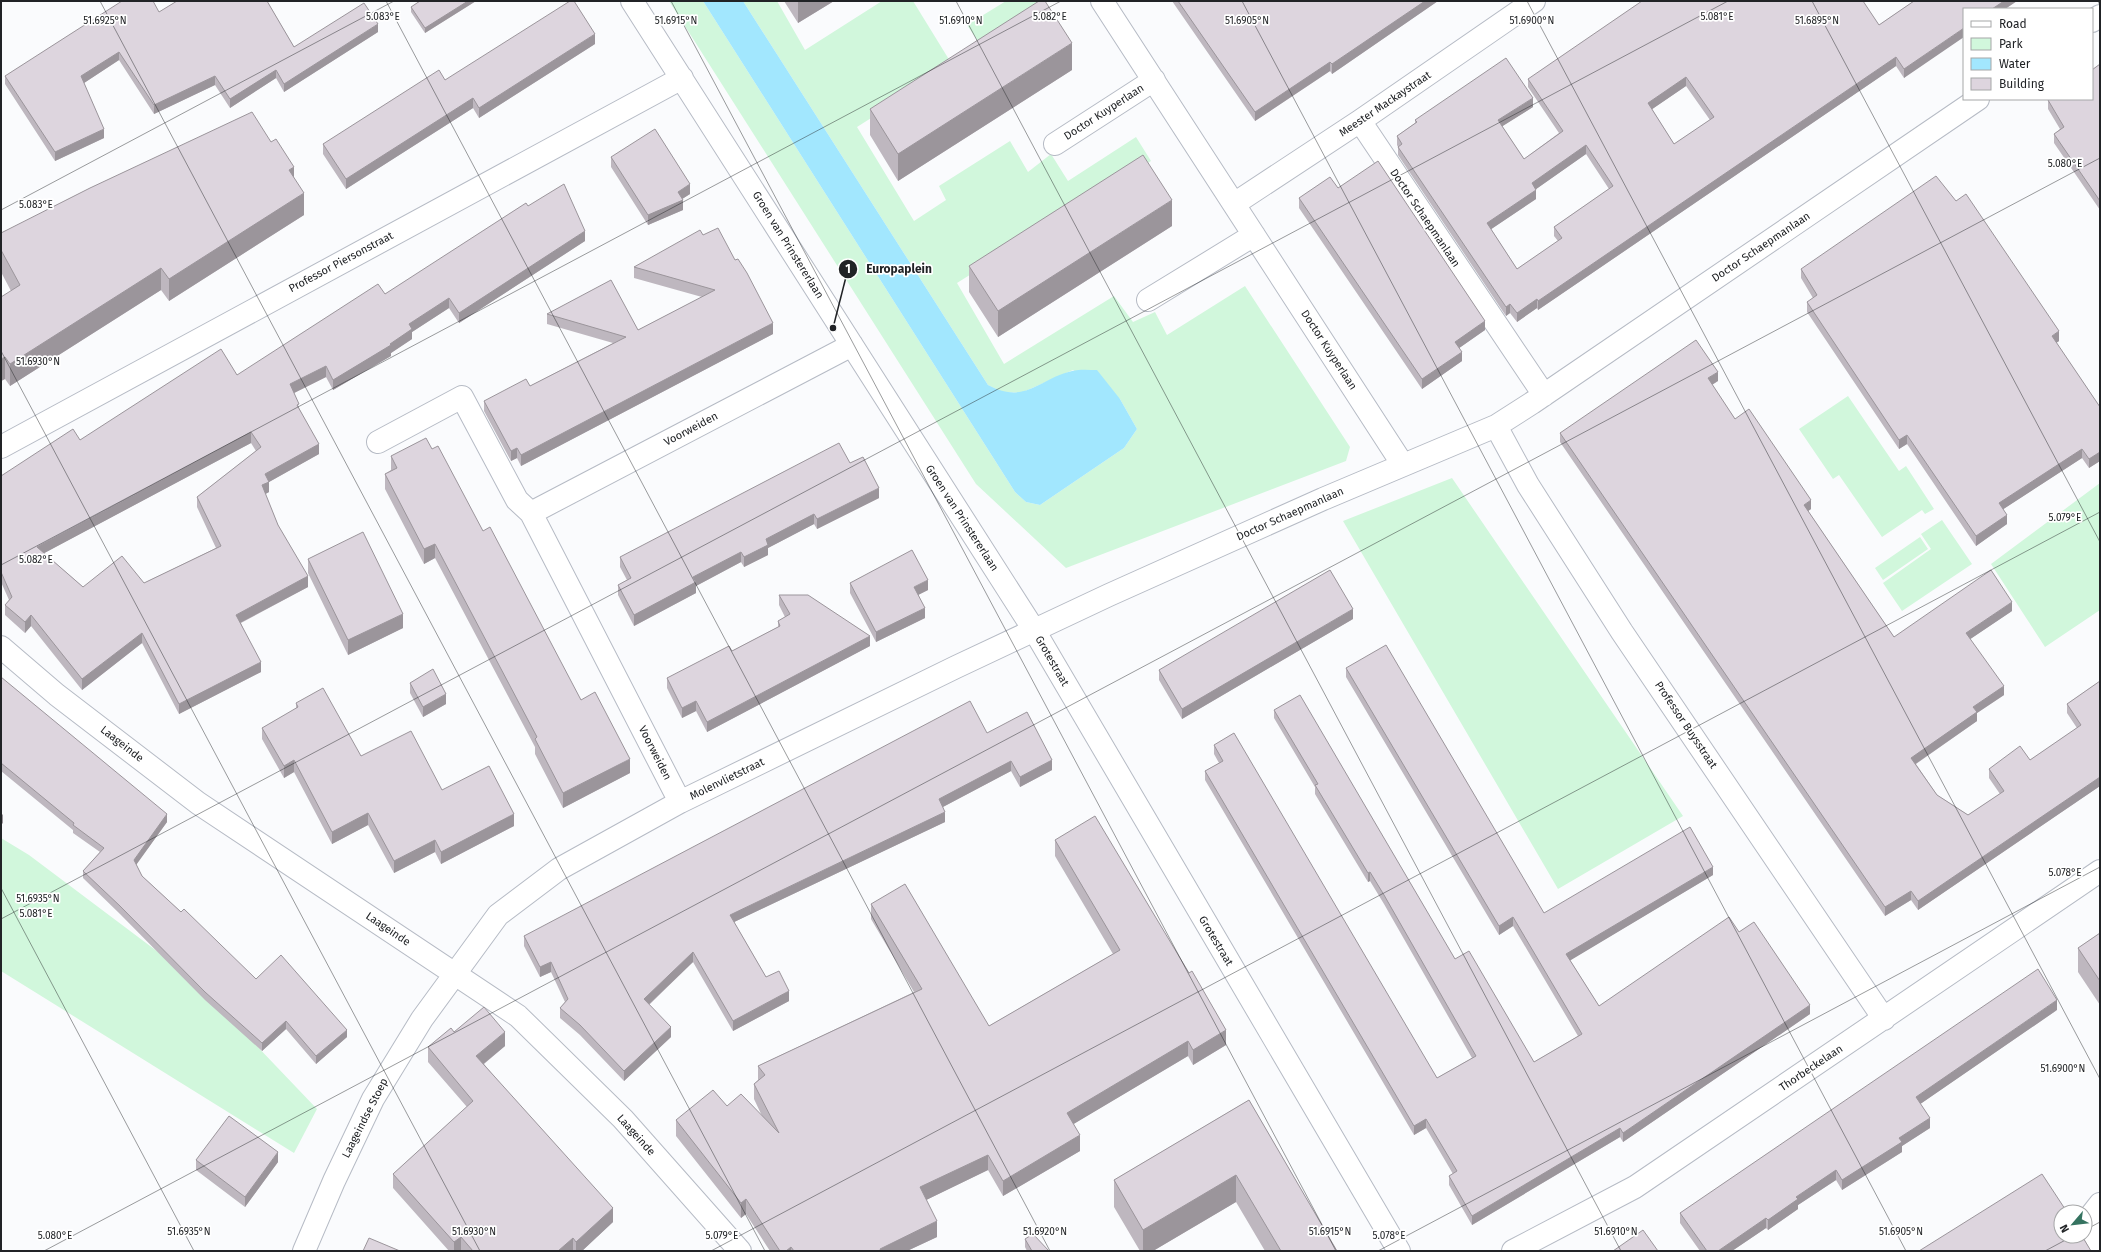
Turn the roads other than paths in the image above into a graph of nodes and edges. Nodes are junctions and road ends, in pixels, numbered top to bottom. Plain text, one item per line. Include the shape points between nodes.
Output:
1 (632, 1) edge
2 (1102, 1) edge
3 (1534, 1) edge
4 (682, 78) junction
5 (1154, 80) junction
6 (1977, 100) edge
7 (1360, 121) junction
8 (1055, 144) dead end
9 (1234, 204) junction
10 (1254, 235) junction
11 (1148, 300) dead end
12 (852, 345) junction
13 (1544, 395) junction
14 (1496, 426) junction
15 (378, 442) dead end
16 (1, 447) edge
17 (1403, 465) junction
18 (531, 513) junction
19 (1034, 630) junction
20 (1, 646) edge
21 (680, 802) junction
22 (2100, 871) edge
23 (455, 974) junction
24 (1884, 1019) junction
25 (2100, 1204) edge
26 (2100, 1245) edge
27 (304, 1251) edge
28 (740, 1251) edge
29 (1399, 1251) edge
30 (1513, 1251) edge

1 - 4 street, Groen van Prinstererlaan
2 - 5 street, Doctor Kuyperlaan
3 - 7 street, Meester Mackaystraat
4 - 12 street, Groen van Prinstererlaan
4 - 16 street, Professor Piersonstraat
5 - 8 street, Doctor Kuyperlaan
5 - 9 street, Doctor Kuyperlaan
6 - 13 street, Doctor Schaepmanlaan
7 - 9 street, Meester Mackaystraat
7 - 13 street, Doctor Schaepmanlaan
9 - 10 street, Doctor Kuyperlaan
10 - 11 street
10 - 17 street, Doctor Kuyperlaan
12 - 18 street, Voorweiden
12 - 19 street, Groen van Prinstererlaan
13 - 14 street, Doctor Schaepmanlaan
14 - 17 street, Doctor Schaepmanlaan
14 - 24 street, Professor Buysstraat via 1528,485 1622,632
15 - 18 street, Voorweiden via 462,397 517,500
17 - 19 street, Doctor Schaepmanlaan via 1123,588
18 - 21 street, Voorweiden
19 - 21 street, Molenvlietstraat
19 - 29 street, Grotestraat
20 - 23 street, Laageinde via 57,695 198,803
21 - 23 street, Molenvlietstraat via 559,868 498,915
22 - 24 street, Thorbeckelaan
23 - 27 street, Laageindse Stoep via 422,1019 373,1099
23 - 28 street, Laageinde via 518,1016 623,1119
24 - 30 street, Thorbeckelaan via 1635,1187
25 - 26 street via 2089,1218

